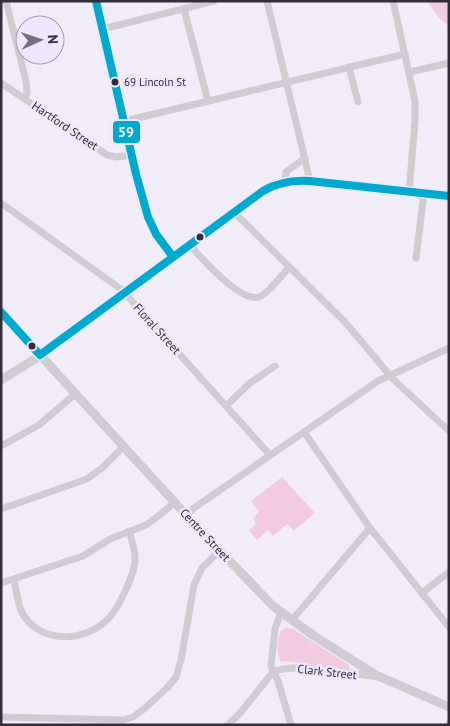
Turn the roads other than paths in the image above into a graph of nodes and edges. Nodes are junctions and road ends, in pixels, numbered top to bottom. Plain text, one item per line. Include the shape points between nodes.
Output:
1 (6, 1) edge
2 (96, 1) edge
3 (214, 1) edge
4 (267, 1) edge
5 (393, 1) edge
6 (184, 9) junction
7 (103, 29) junction
8 (405, 54) junction
9 (449, 63) edge
10 (348, 67) junction
11 (410, 72) junction
12 (286, 82) junction
13 (1, 83) edge
14 (25, 98) junction
15 (208, 101) junction
16 (358, 102) dead end
17 (126, 121) junction
18 (132, 155) junction
19 (305, 158) junction
20 (285, 181) junction
21 (310, 181) junction
22 (409, 192) junction
23 (424, 193) junction
24 (449, 196) edge
25 (1, 204) edge
26 (234, 212) junction
27 (190, 245) junction
28 (173, 257) junction
29 (416, 258) dead end
30 (289, 267) junction
31 (124, 293) junction
32 (1, 312) edge
33 (449, 348) edge
34 (40, 355) junction
35 (275, 366) dead end
36 (389, 375) junction
37 (1, 380) edge
38 (75, 394) junction
39 (226, 406) junction
40 (304, 432) junction
41 (449, 432) edge
42 (1, 446) edge
43 (124, 446) junction
44 (270, 455) junction
45 (175, 502) junction
46 (1, 509) edge
47 (186, 515) junction
48 (370, 528) junction
49 (129, 531) junction
50 (219, 551) junction
51 (449, 572) edge
52 (14, 580) junction
53 (1, 583) edge
54 (422, 593) junction
55 (281, 612) junction
56 (292, 620) junction
57 (449, 627) edge
58 (273, 672) junction
59 (381, 678) junction
60 (449, 707) edge
61 (1, 717) edge
62 (122, 722) edge
63 (228, 725) edge
64 (291, 725) edge

1 - 14 street via 26,81
2 - 7 street
3 - 6 street
4 - 12 street
5 - 8 street
6 - 7 street
6 - 15 street
7 - 17 street
8 - 10 street
8 - 11 street
9 - 11 street
10 - 12 street
10 - 16 street
11 - 22 street via 416,111
12 - 15 street
12 - 19 street
13 - 14 street, Hartford Street
14 - 18 street, Hartford Street via 107,155
15 - 17 street
17 - 18 street
18 - 28 street via 150,223
19 - 20 street via 286,172
19 - 21 street
20 - 21 main road
20 - 26 main road via 268,188
21 - 22 main road
22 - 23 main road
23 - 24 main road
23 - 29 street
25 - 31 street, Floral Street
26 - 27 main road
26 - 30 street
27 - 28 main road
27 - 30 street via 234,288 254,298 263,295
28 - 31 main road
30 - 36 street via 345,322
31 - 34 main road
31 - 39 street, Floral Street
32 - 34 main road, Centre Street
33 - 36 street
34 - 37 main road
34 - 38 main road, Centre Street
35 - 39 street via 250,383
36 - 40 street
36 - 41 street
38 - 42 street via 39,426
38 - 43 main road, Centre Street
39 - 44 street, Floral Street
40 - 44 street
40 - 48 street
43 - 45 main road, Centre Street
43 - 46 street via 87,479
44 - 47 street
45 - 47 main road, Centre Street
45 - 49 street via 151,522
47 - 50 main road, Centre Street
48 - 54 street
48 - 56 street
49 - 52 street via 77,559
49 - 52 street via 135,556 131,575 110,616 90,631 60,637 34,628 20,608
50 - 55 main road, Centre Street
50 - 62 street via 202,568 194,585 176,677 144,709
51 - 54 street
52 - 53 street
54 - 57 street
55 - 56 main road, Centre Street
55 - 58 street via 274,634
56 - 59 main road, Centre Street
58 - 59 street, Clark Street via 284,668 306,669
58 - 63 street
58 - 64 street
59 - 60 main road, Centre Street
61 - 62 street

